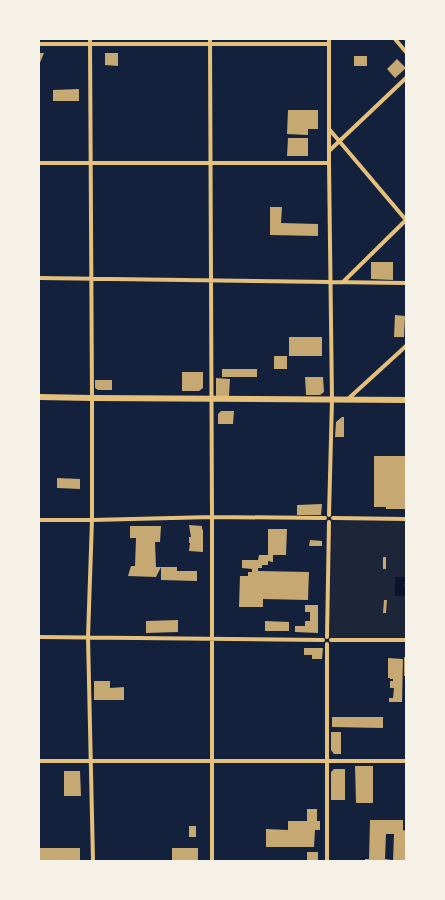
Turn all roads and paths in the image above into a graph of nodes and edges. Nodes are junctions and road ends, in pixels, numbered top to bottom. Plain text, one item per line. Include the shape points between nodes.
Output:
1 (395, 39) edge
2 (90, 41) edge
3 (210, 41) edge
4 (329, 41) edge
5 (39, 44) edge
6 (406, 52) edge
7 (406, 78) edge
8 (329, 129) junction
9 (339, 141) junction
10 (329, 152) junction
11 (211, 162) junction
12 (39, 163) edge
13 (329, 163) junction
14 (90, 164) junction
15 (406, 220) edge
16 (39, 278) edge
17 (91, 279) junction
18 (211, 280) junction
19 (330, 282) junction
20 (343, 282) junction
21 (406, 283) edge
22 (406, 346) edge
23 (39, 396) edge
24 (92, 398) junction
25 (212, 399) junction
26 (348, 399) junction
27 (332, 400) junction
28 (406, 400) edge
29 (327, 516) junction
30 (212, 517) junction
31 (333, 518) junction
32 (406, 519) edge
33 (39, 520) edge
34 (92, 520) junction
35 (329, 522) junction
36 (39, 637) edge
37 (88, 637) junction
38 (211, 638) junction
39 (329, 638) junction
40 (323, 640) junction
41 (406, 640) edge
42 (327, 644) junction
43 (39, 761) edge
44 (90, 761) junction
45 (212, 761) junction
46 (328, 761) junction
47 (406, 761) edge
48 (92, 861) edge
49 (212, 861) edge
50 (328, 861) edge

1 - 6 street
2 - 3 street
2 - 5 street
2 - 14 street
3 - 4 street
3 - 11 street
4 - 8 street
7 - 9 street
8 - 9 street
8 - 10 street
9 - 10 street
9 - 15 street
10 - 13 street
11 - 13 street
11 - 14 street
11 - 18 street
12 - 14 street
13 - 19 street
14 - 17 street
15 - 20 street
16 - 17 street
17 - 18 street
17 - 24 street
18 - 19 street
18 - 25 street
19 - 20 street
19 - 27 street
20 - 21 street
22 - 26 street
23 - 24 main road
24 - 25 main road
24 - 34 street
25 - 27 main road
25 - 30 street
26 - 27 main road
26 - 28 main road
27 - 29 street
29 - 30 street
29 - 31 street
29 - 35 street via 326,521
30 - 34 street
30 - 38 street
31 - 32 street
31 - 35 street
33 - 34 street
34 - 37 street
35 - 39 street
36 - 37 street
37 - 38 street
37 - 44 street
38 - 40 street
38 - 45 street
39 - 40 street via 325,637
39 - 41 street
39 - 42 street via 330,643
40 - 42 street
42 - 46 street
43 - 44 street
44 - 45 street
44 - 48 street
45 - 46 street
45 - 49 street
46 - 47 street
46 - 50 street

